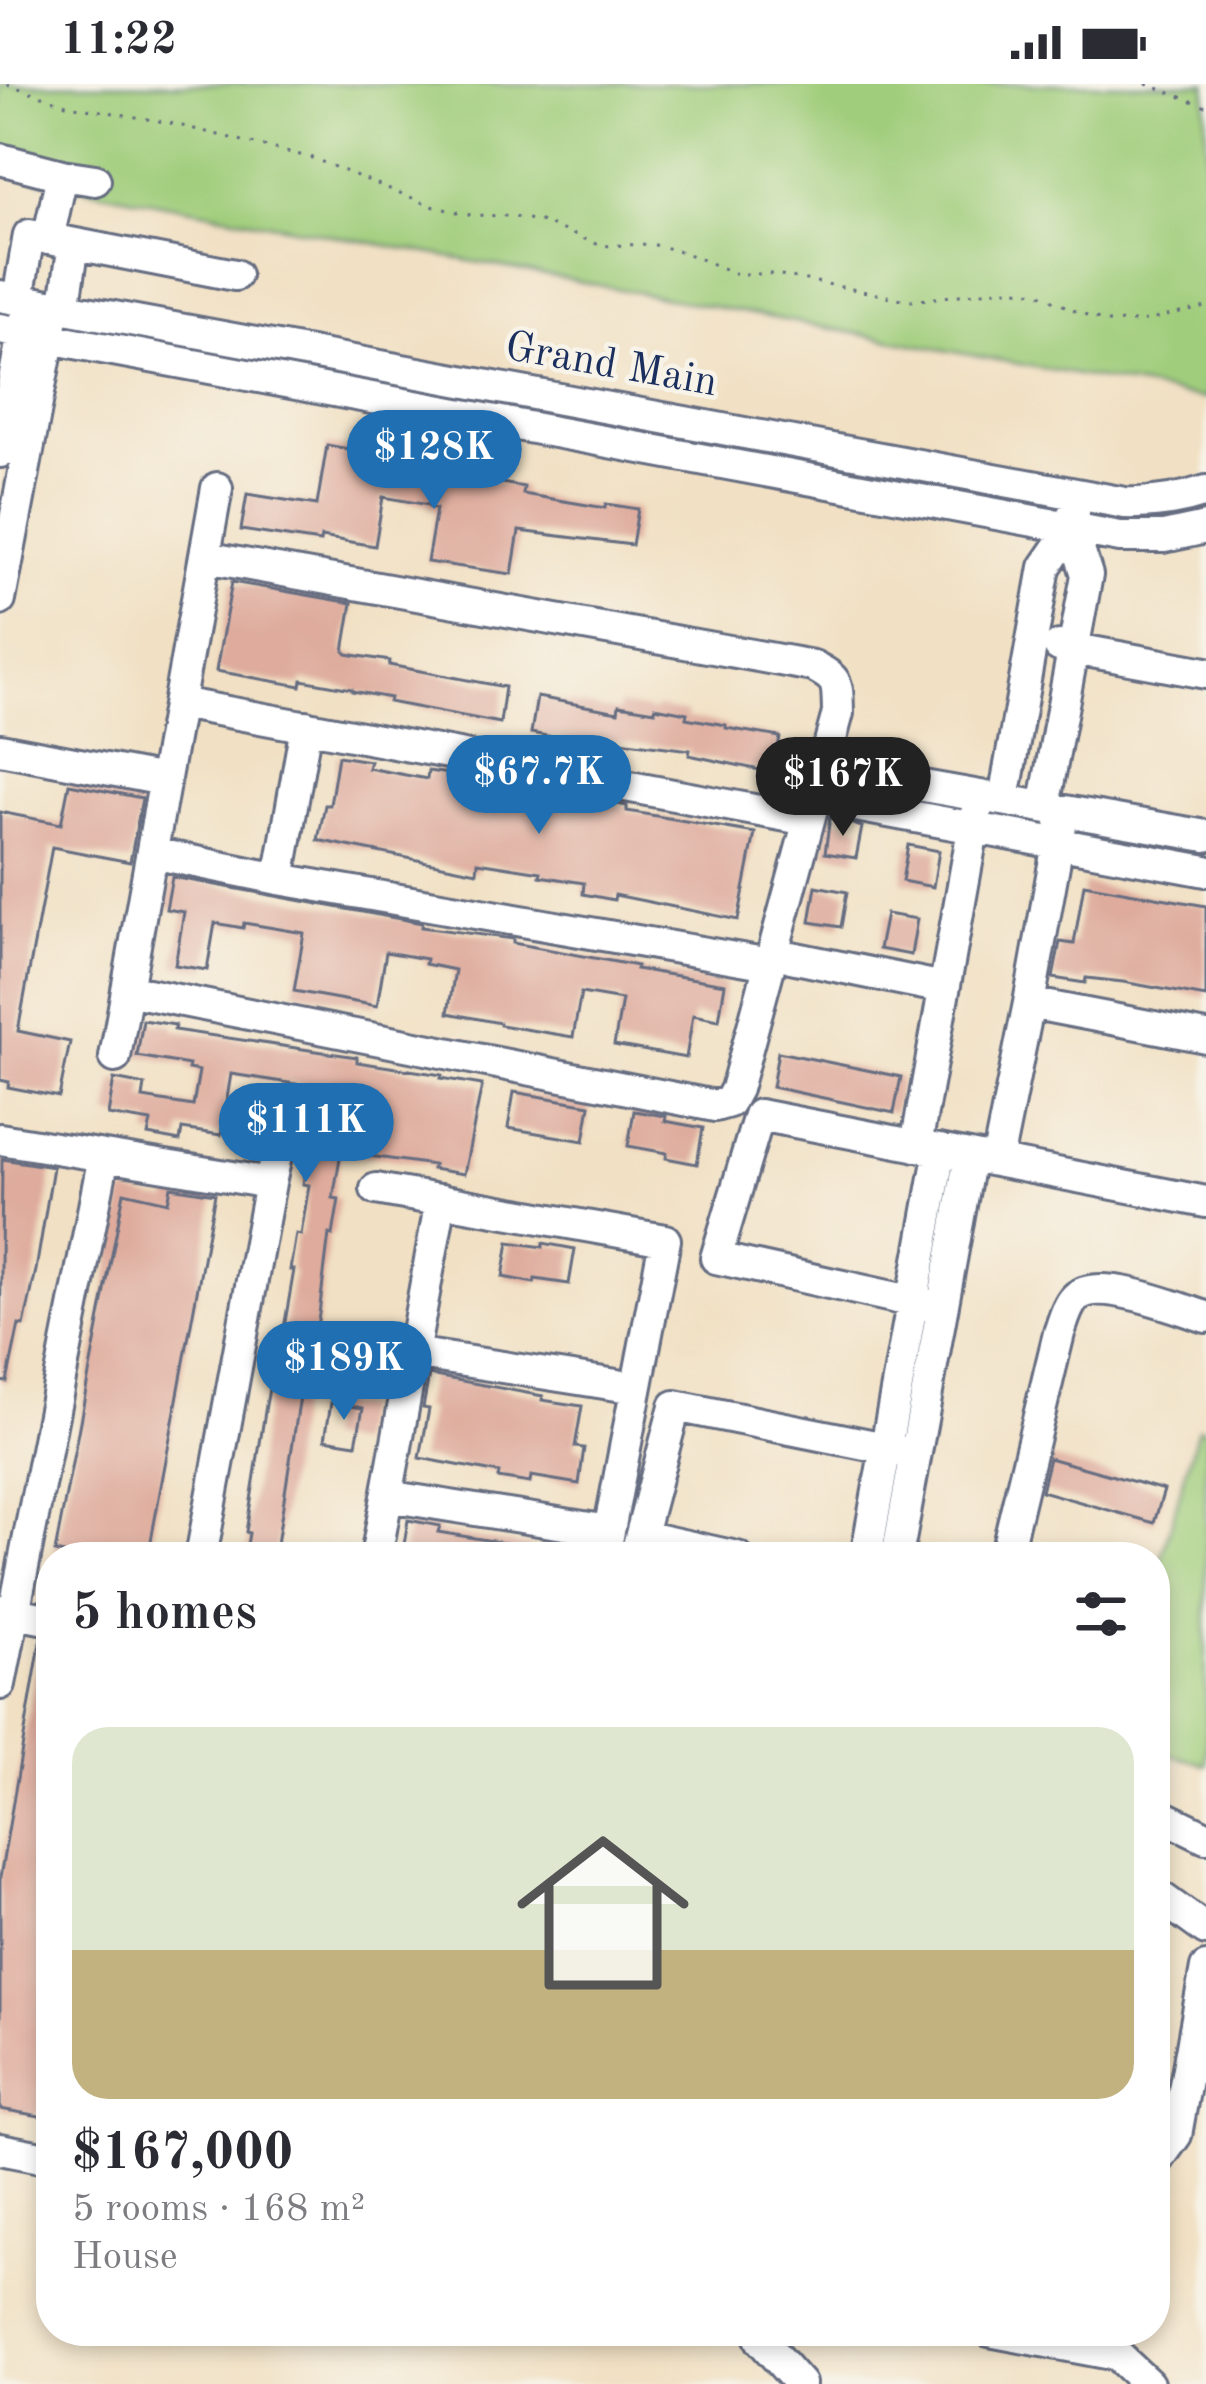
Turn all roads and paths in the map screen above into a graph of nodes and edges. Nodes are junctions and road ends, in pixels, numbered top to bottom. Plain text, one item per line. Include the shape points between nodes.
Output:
1 (8, 84) edge
2 (1146, 84) edge
3 (1206, 106) edge
4 (0, 159) edge
5 (62, 176) junction
6 (95, 180) dead end
7 (61, 241) junction
8 (235, 275) dead end
9 (27, 295) edge
10 (1206, 307) edge
11 (24, 334) edge
12 (11, 442) edge
13 (217, 488) dead end
14 (1206, 491) edge
15 (1077, 495) junction
16 (1072, 528) junction
17 (1206, 528) edge
18 (205, 557) junction
19 (0, 600) edge
20 (1032, 641) junction
21 (1073, 648) junction
22 (1206, 673) edge
23 (178, 703) junction
24 (306, 726) junction
25 (0, 749) edge
26 (164, 780) junction
27 (992, 797) junction
28 (1054, 808) junction
29 (808, 820) junction
30 (974, 828) junction
31 (1206, 836) edge
32 (1058, 843) junction
33 (152, 853) junction
34 (1206, 871) edge
35 (279, 878) junction
36 (781, 961) junction
37 (944, 988) junction
38 (127, 990) junction
39 (1029, 1004) junction
40 (1206, 1037) edge
41 (115, 1057) dead end
42 (286, 1111) dead end
43 (0, 1139) edge
44 (956, 1153) junction
45 (104, 1156) junction
46 (270, 1183) junction
47 (376, 1190) dead end
48 (441, 1200) junction
49 (1206, 1202) edge
50 (927, 1305) junction
51 (1206, 1316) edge
52 (413, 1353) junction
53 (636, 1388) junction
54 (901, 1451) junction
55 (387, 1496) junction
56 (204, 1542) edge
57 (379, 1542) edge
58 (597, 1542) edge
59 (606, 1542) edge
60 (639, 1542) edge
61 (871, 1542) edge
62 (898, 1542) edge
63 (1009, 1542) edge
64 (7, 1612) edge
65 (0, 1684) edge
66 (1170, 1820) edge
67 (1206, 1837) edge
68 (1170, 1905) edge
69 (1206, 1930) edge
70 (1206, 1969) edge
71 (1170, 2143) edge
72 (0, 2149) edge
73 (36, 2155) edge
74 (765, 2346) edge
75 (1071, 2346) edge
76 (800, 2384) edge
77 (1148, 2384) edge

1 - 10 path via 312,158 435,207 540,221 602,246 651,244 737,274 913,301 1037,292 1108,322
2 - 3 path
4 - 5 street
5 - 6 street
5 - 7 street
7 - 8 street
7 - 9 street
7 - 9 street via 29,235
9 - 11 street
9 - 15 street, Grand Main
11 - 12 street
11 - 16 street, Grand Main
12 - 19 street
13 - 18 street
14 - 15 street, Grand Main via 1152,504
15 - 16 street
16 - 17 street, Grand Main via 1120,537
16 - 20 street via 1045,567
16 - 21 street via 1088,575
18 - 23 street
18 - 29 street via 813,666 833,676 838,712
20 - 21 street
20 - 27 street
21 - 22 street
21 - 28 street
23 - 24 street
23 - 26 street
24 - 29 street
24 - 35 street
25 - 26 street
26 - 33 street
27 - 28 street
27 - 30 street
27 - 30 street via 858,790
28 - 31 street
28 - 32 street
29 - 36 street
30 - 32 street
30 - 37 street
32 - 34 street
32 - 39 street
33 - 35 street
33 - 38 street
35 - 36 street
36 - 37 street
36 - 38 street via 736,1089 716,1106
37 - 44 street
38 - 41 street
39 - 40 street
39 - 44 street
42 - 46 street
43 - 45 street
44 - 49 street
44 - 50 street
44 - 50 street via 759,1115 716,1258
45 - 46 street
45 - 64 street
46 - 56 street
47 - 48 street
48 - 52 street
48 - 53 street via 665,1240
50 - 54 street
51 - 63 street via 1107,1288 1072,1299
52 - 53 street
52 - 55 street
53 - 59 street
54 - 60 street via 675,1406
54 - 61 street
54 - 62 street
55 - 57 street
55 - 58 street
64 - 65 street
66 - 67 street
68 - 69 street
70 - 71 street
72 - 73 street
74 - 76 street
75 - 77 street via 1118,2355

